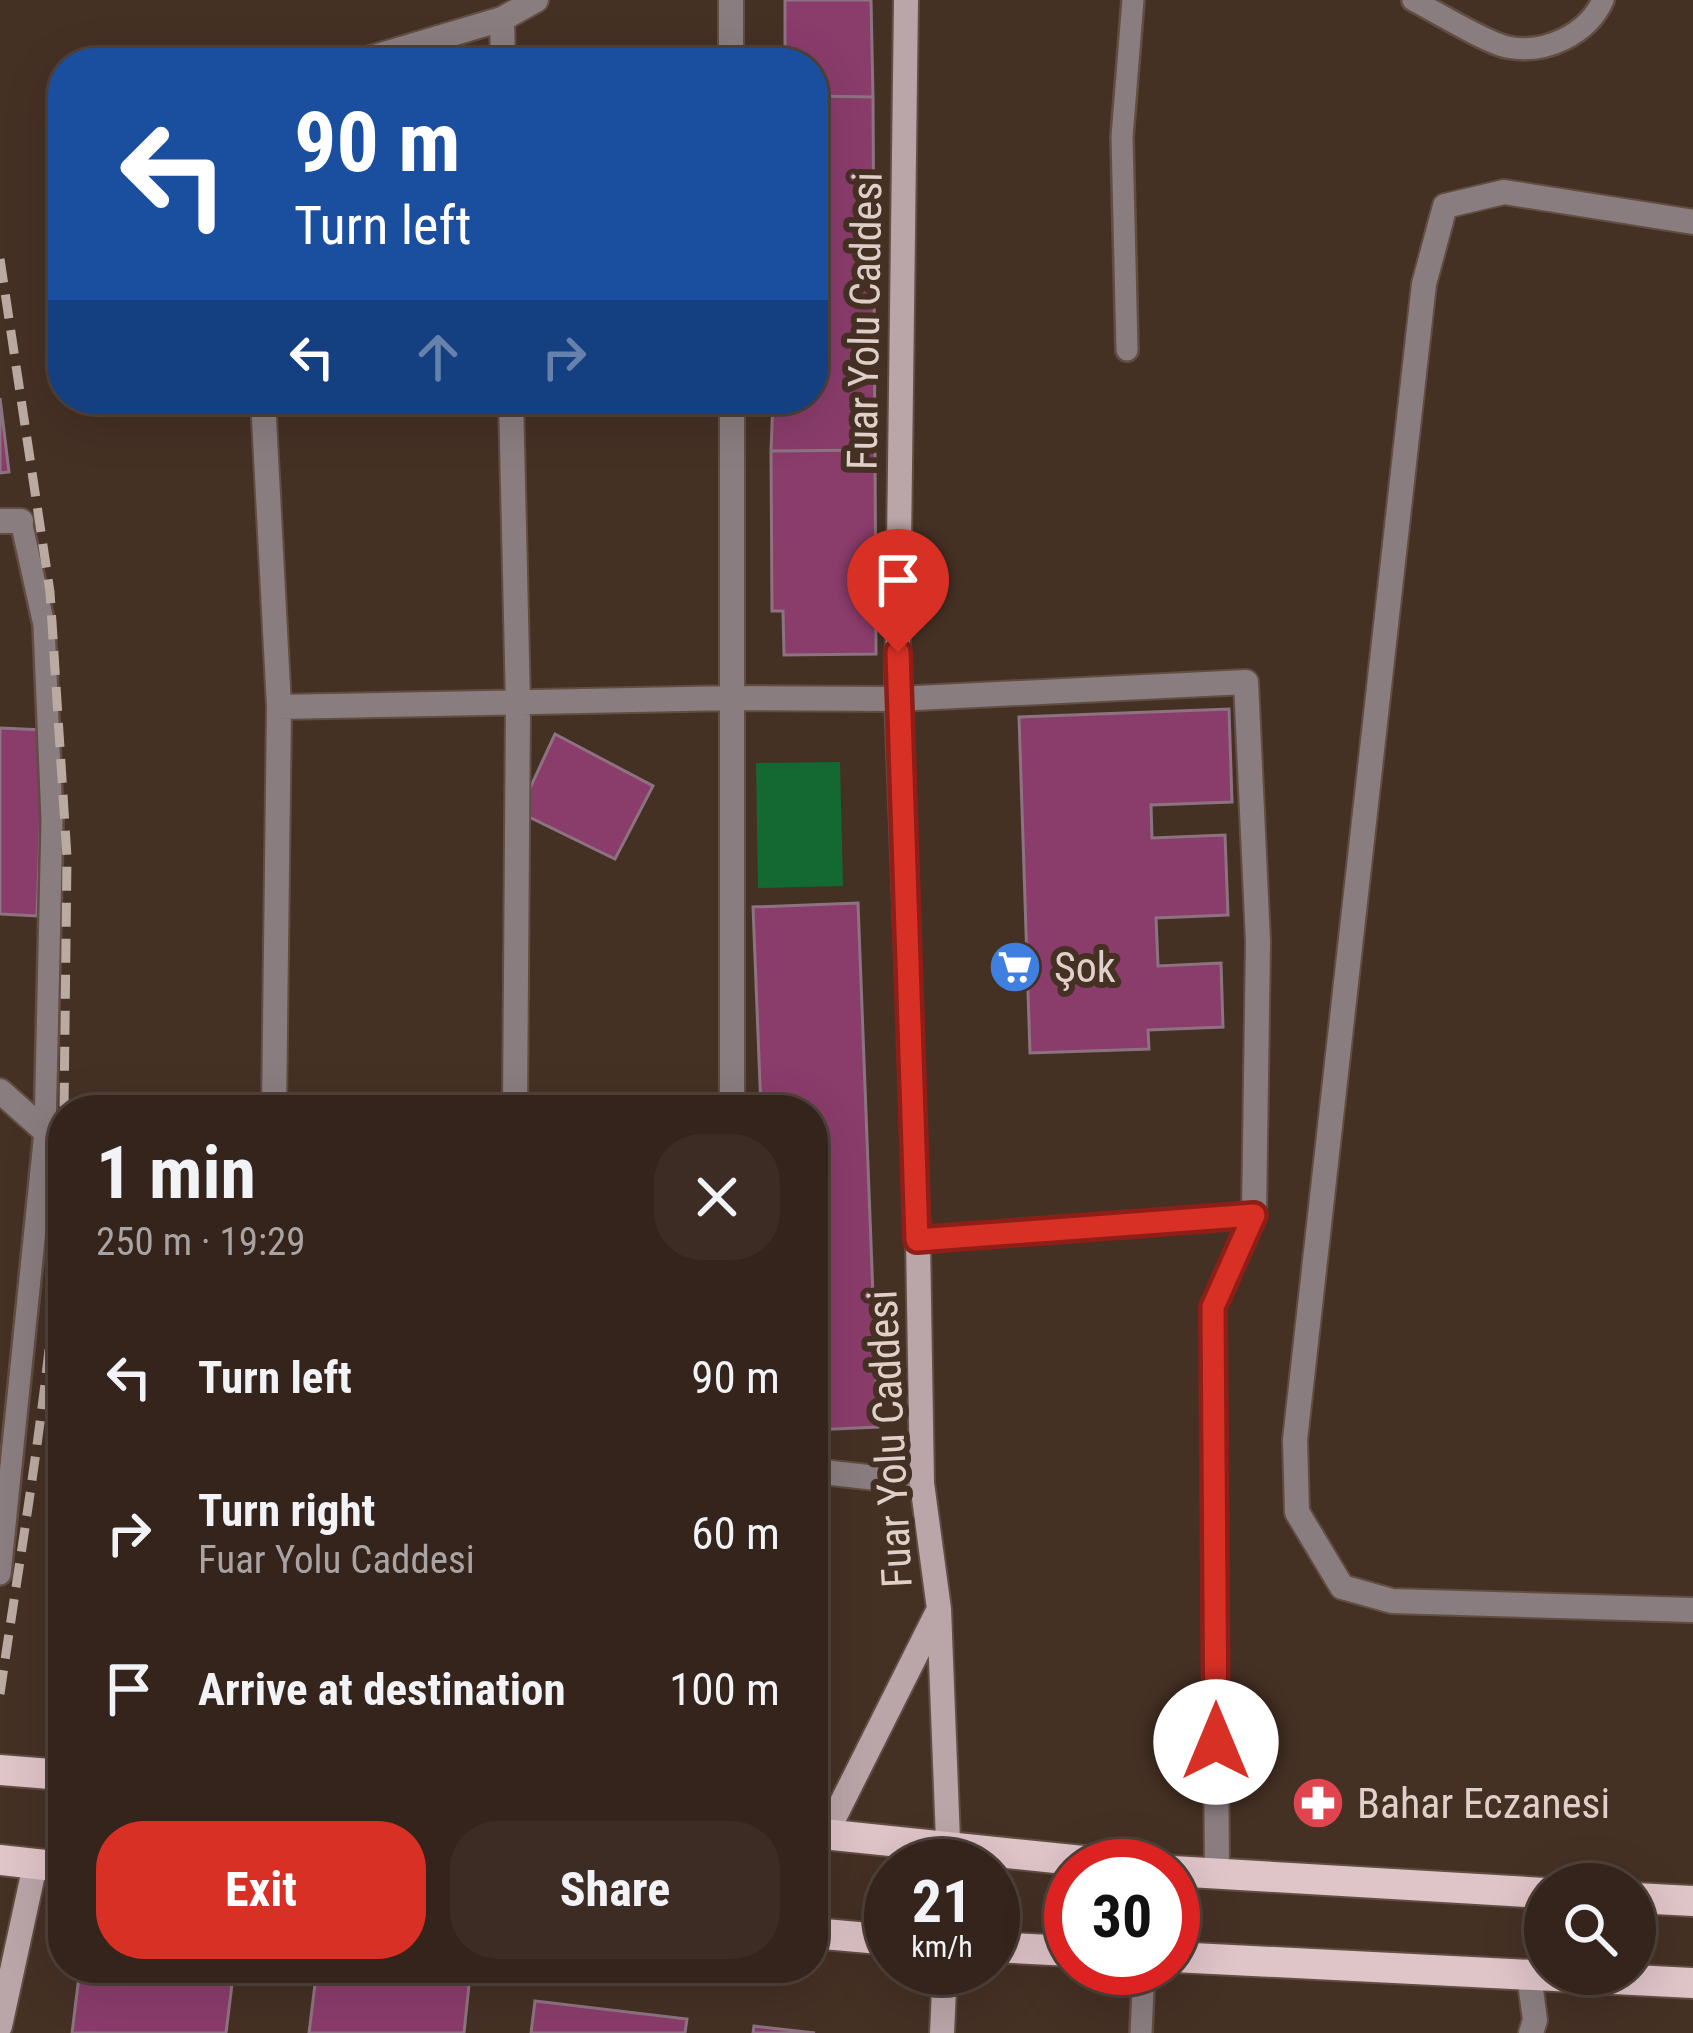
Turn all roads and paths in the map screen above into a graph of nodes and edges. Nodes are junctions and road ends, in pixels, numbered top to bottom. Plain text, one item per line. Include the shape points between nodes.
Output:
1 (536, 0) edge
2 (731, 0) edge
3 (906, 0) edge
4 (1133, 0) edge
5 (1413, 0) edge
6 (1604, 0) edge
7 (502, 19) junction
8 (404, 48) edge
9 (503, 48) edge
10 (731, 48) edge
11 (1693, 222) edge
12 (1127, 350) dead end
13 (264, 414) edge
14 (511, 414) edge
15 (732, 414) edge
16 (10, 521) edge
17 (733, 698) junction
18 (897, 699) junction
19 (518, 703) junction
20 (279, 707) junction
21 (0, 1091) edge
22 (274, 1095) edge
23 (514, 1095) edge
24 (732, 1095) edge
25 (45, 1131) junction
26 (1254, 1215) junction
27 (917, 1240) junction
28 (828, 1473) edge
29 (922, 1483) junction
30 (0, 1574) edge
31 (939, 1609) junction
32 (1693, 1610) edge
33 (0, 1770) edge
34 (48, 1774) edge
35 (828, 1819) edge
36 (828, 1835) edge
37 (948, 1839) edge
38 (864, 1841) edge
39 (0, 1860) edge
40 (48, 1866) edge
41 (48, 1869) edge
42 (1200, 1874) edge
43 (1217, 1876) junction
44 (1524, 1892) edge
45 (1656, 1899) edge
46 (1693, 1901) edge
47 (828, 1935) edge
48 (864, 1938) edge
49 (1200, 1958) edge
50 (1524, 1976) edge
51 (1656, 1981) edge
52 (1693, 1983) edge
53 (944, 1995) edge
54 (1143, 1995) edge
55 (1531, 1995) edge
56 (0, 2026) edge
57 (942, 2033) edge
58 (1141, 2033) edge
59 (1531, 2033) edge

1 - 7 street
2 - 10 street
3 - 18 main road, Fuar Yolu Caddesi
4 - 12 lane via 1122,137
5 - 6 lane via 1508,47 1562,43
7 - 8 street
7 - 9 street
11 - 32 street via 1504,192 1445,206 1424,284 1295,1440 1297,1512 1342,1587 1392,1601
13 - 20 street
14 - 19 street
15 - 17 street
16 - 25 lane via 44,625 52,820
17 - 18 street
17 - 19 street
17 - 24 street
18 - 26 street via 1246,682 1258,941
18 - 27 main road, Fuar Yolu Caddesi
19 - 20 street
19 - 23 street
20 - 22 street
21 - 25 street
25 - 30 lane
26 - 27 street
26 - 43 street via 1213,1307
27 - 29 main road, Fuar Yolu Caddesi
28 - 29 street
29 - 31 main road, Fuar Yolu Caddesi
31 - 35 main road
31 - 37 main road, Fuar Yolu Caddesi
33 - 34 main road
36 - 38 main road
39 - 40 main road
41 - 56 main road
42 - 43 main road
43 - 44 main road
45 - 46 main road
47 - 48 main road
49 - 50 main road
51 - 52 main road
53 - 57 main road
54 - 58 lane
55 - 59 street

